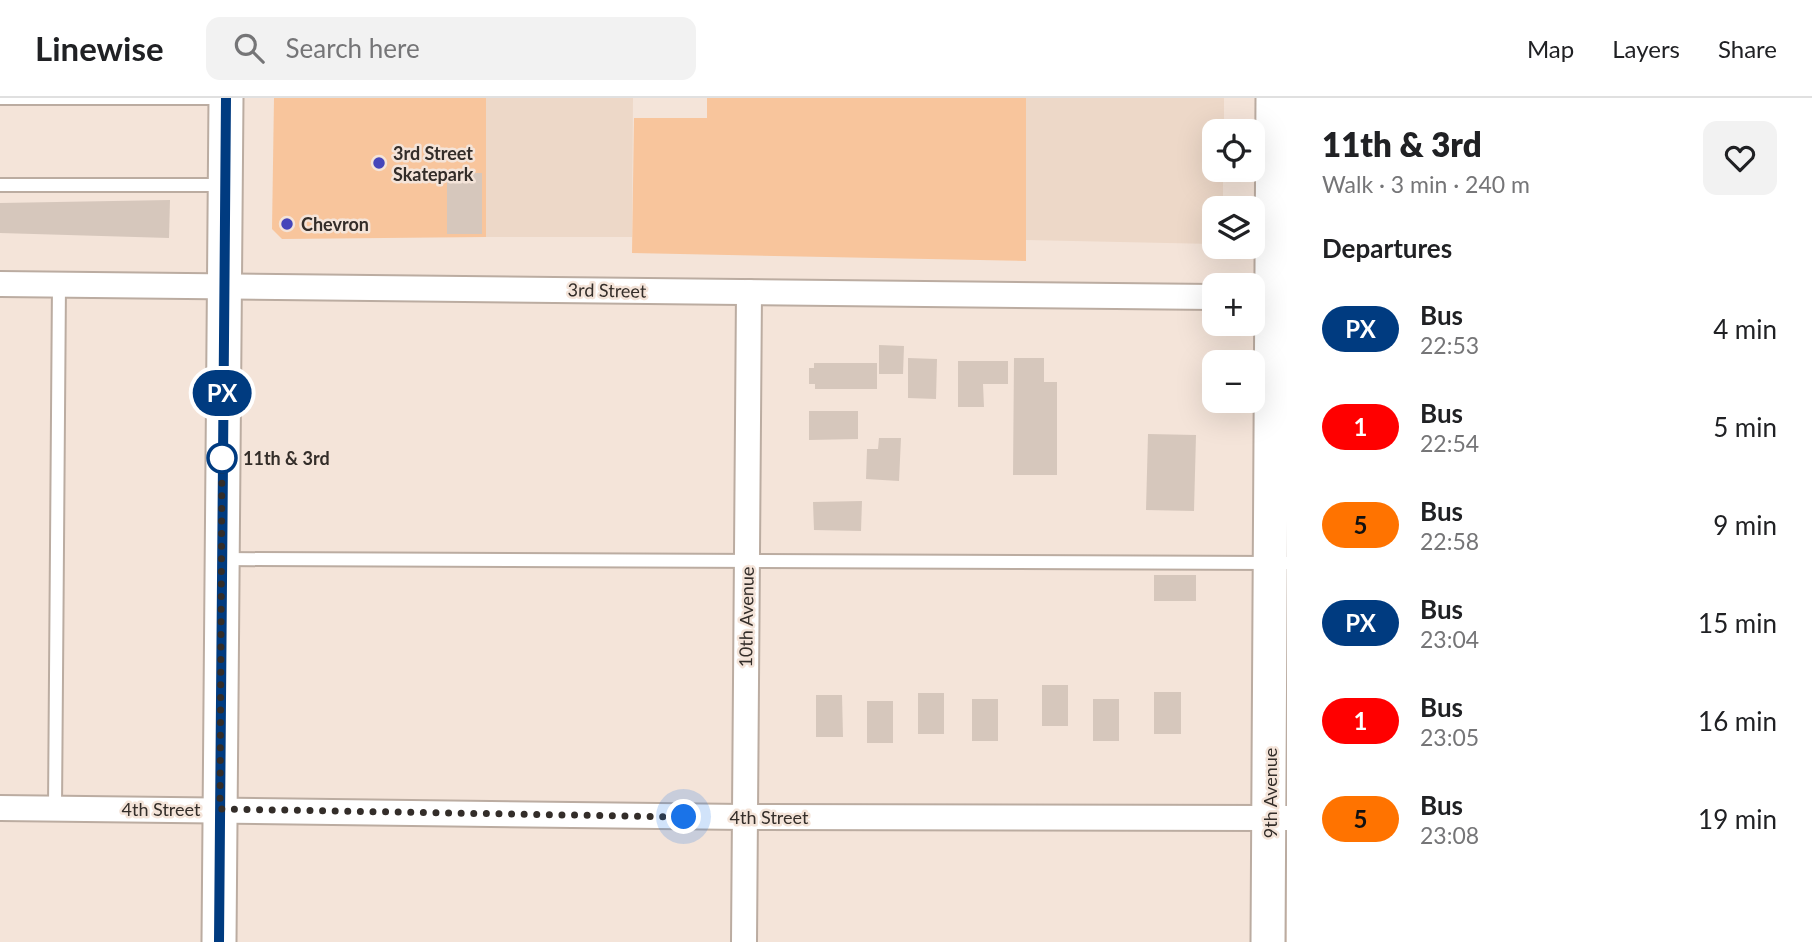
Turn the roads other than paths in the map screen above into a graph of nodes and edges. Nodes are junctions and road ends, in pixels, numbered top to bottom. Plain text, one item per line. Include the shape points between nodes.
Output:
1 (0, 98) edge
2 (210, 98) edge
3 (226, 98) edge
4 (1273, 98) edge
5 (224, 185) junction
6 (0, 186) edge
7 (0, 284) edge
8 (59, 284) junction
9 (223, 286) junction
10 (749, 292) junction
11 (1202, 297) edge
12 (1271, 297) edge
13 (221, 559) junction
14 (747, 559) junction
15 (1279, 563) edge
16 (0, 808) edge
17 (55, 808) junction
18 (220, 809) junction
19 (744, 817) junction
20 (1278, 818) edge
21 (219, 942) edge
22 (744, 942) edge
23 (1268, 942) edge

1 - 2 lane
3 - 5 main road
4 - 12 main road, 9th Avenue
5 - 6 lane
5 - 9 main road
7 - 8 street, 3rd Street
8 - 9 street, 3rd Street
8 - 17 lane
9 - 10 street, 3rd Street
9 - 13 main road
10 - 11 street, 3rd Street
10 - 14 street, 10th Avenue
12 - 15 main road, 9th Avenue
13 - 14 lane
13 - 18 main road
14 - 15 lane
14 - 19 street, 10th Avenue
15 - 20 main road, 9th Avenue
16 - 17 street, 4th Street
17 - 18 street, 4th Street
18 - 19 street, 4th Street
18 - 21 main road
19 - 20 street, 4th Street
19 - 22 street, 10th Avenue
20 - 23 main road, 9th Avenue

